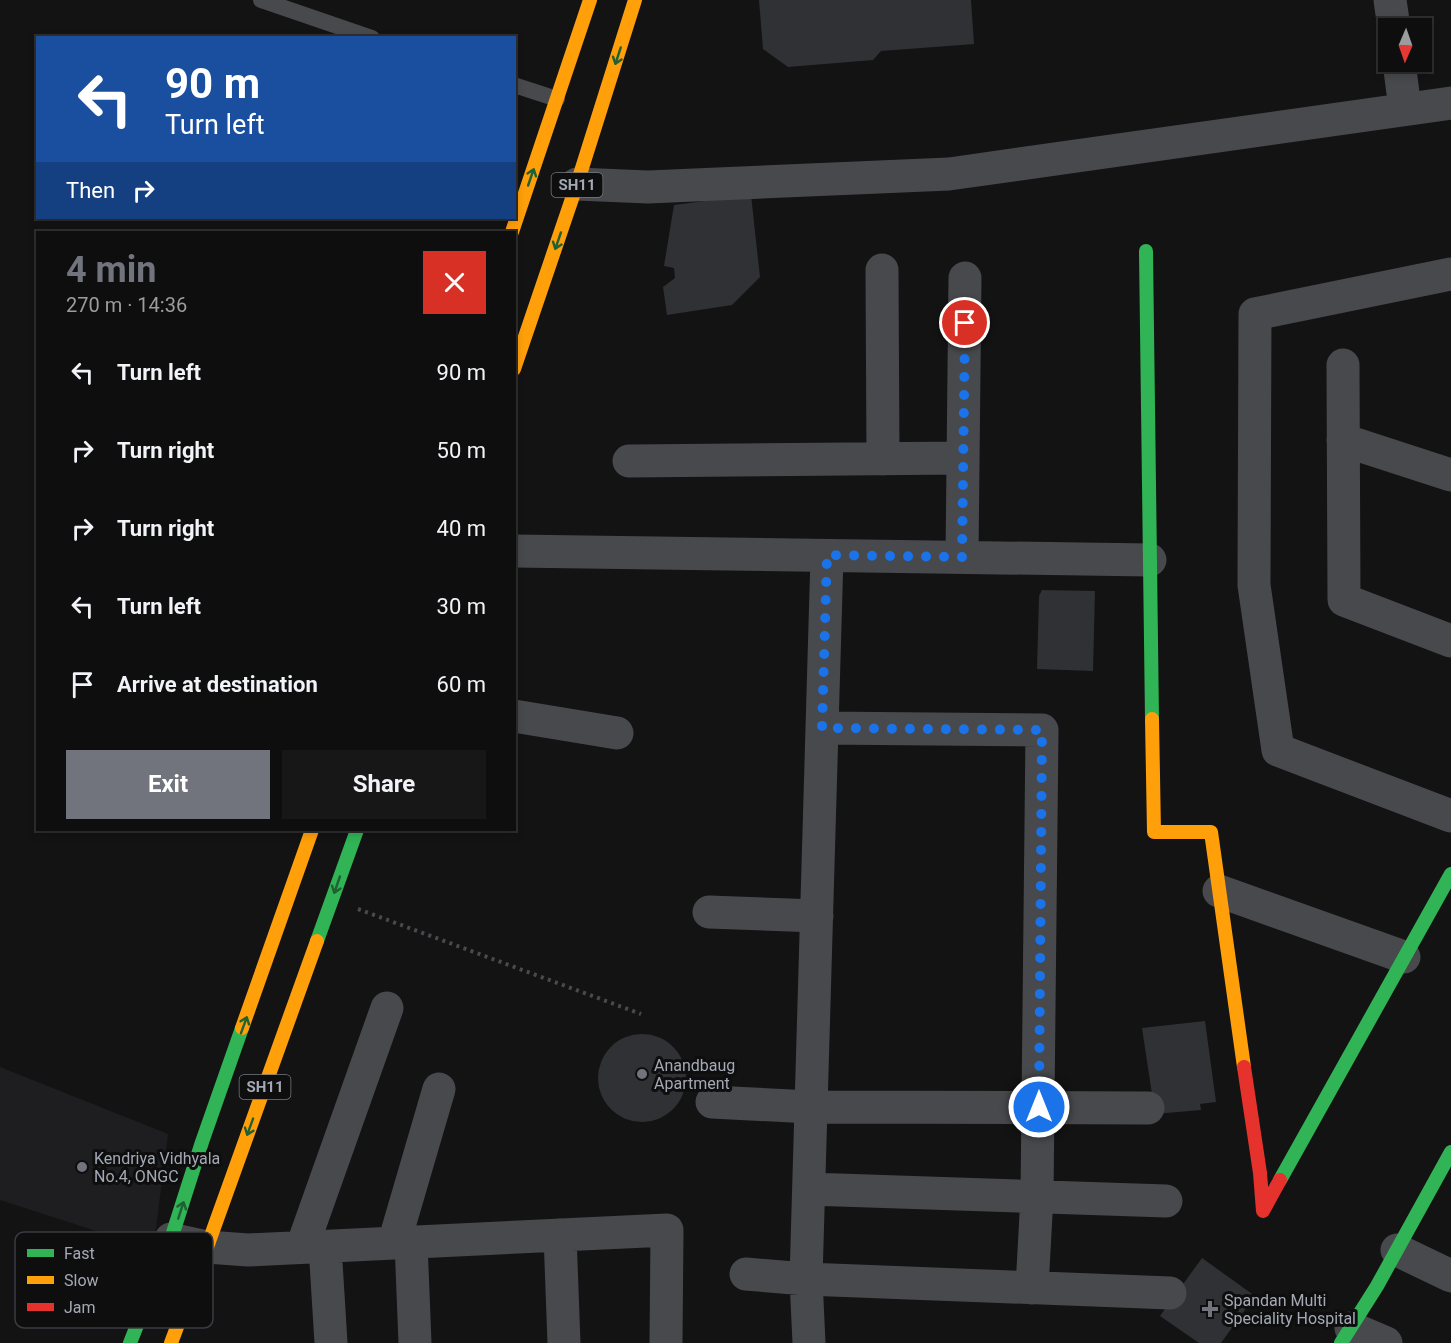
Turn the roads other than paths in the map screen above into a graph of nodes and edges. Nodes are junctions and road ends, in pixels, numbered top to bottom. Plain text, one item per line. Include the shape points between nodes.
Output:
1 (261, 0) edge
2 (590, 0) edge
3 (635, 0) edge
4 (1390, 0) edge
5 (1393, 18) edge
6 (366, 36) edge
7 (1400, 72) edge
8 (516, 86) edge
9 (557, 99) junction
10 (1451, 103) edge
11 (1405, 109) junction
12 (577, 184) junction
13 (512, 231) edge
14 (1146, 250) dead end
15 (882, 270) dead end
16 (1451, 274) edge
17 (965, 278) dead end
18 (516, 363) edge
19 (1343, 365) dead end
20 (1343, 440) junction
21 (963, 458) junction
22 (883, 459) junction
23 (629, 461) dead end
24 (1451, 475) edge
25 (516, 551) edge
26 (827, 555) junction
27 (962, 557) junction
28 (1150, 560) junction
29 (1451, 641) edge
30 (516, 716) edge
31 (822, 728) junction
32 (617, 733) dead end
33 (1451, 816) edge
34 (312, 831) edge
35 (357, 831) edge
36 (1451, 874) edge
37 (1219, 891) junction
38 (709, 912) dead end
39 (817, 915) junction
40 (1404, 957) junction
41 (387, 1008) dead end
42 (439, 1089) dead end
43 (712, 1102) dead end
44 (811, 1107) junction
45 (1039, 1107) junction
46 (1148, 1108) dead end
47 (1446, 1171) edge
48 (809, 1189) junction
49 (1037, 1196) junction
50 (1166, 1201) dead end
51 (173, 1232) edge
52 (212, 1232) edge
53 (560, 1235) junction
54 (403, 1242) junction
55 (213, 1247) edge
56 (313, 1247) junction
57 (1397, 1251) junction
58 (746, 1274) dead end
59 (1451, 1276) edge
60 (806, 1279) junction
61 (1032, 1288) junction
62 (1170, 1293) dead end
63 (136, 1328) edge
64 (177, 1328) edge
65 (1346, 1335) edge
66 (130, 1343) edge
67 (171, 1343) edge
68 (331, 1343) edge
69 (415, 1343) edge
70 (564, 1343) edge
71 (666, 1343) edge
72 (809, 1343) edge
73 (1386, 1343) edge

1 - 6 lane
2 - 9 main road, SH11
3 -> 12 main road, SH11
4 - 5 street
7 - 11 street
8 - 9 lane
13 -> 9 main road, SH11
10 - 11 street
11 - 12 street via 949,174 648,187
12 -> 18 main road, SH11
14 - 28 main road
15 - 22 street
16 - 33 street via 1255,314 1254,585 1278,750
17 - 21 street
19 - 20 street
20 - 24 street
20 - 29 street via 1344,600
21 - 22 street
21 - 27 street
22 - 23 street
25 - 26 street
26 - 27 street
26 - 31 street
27 - 28 street
28 - 37 main road via 1154,832 1211,832
30 - 32 street
31 - 39 street
31 - 45 street via 1042,730
51 -> 34 main road, SH11
35 -> 52 main road, SH11
36 - 40 main road
37 - 40 street
37 - 40 main road via 1263,1211
38 - 39 street
39 - 44 street
41 - 56 street
42 - 54 street
43 - 44 street
44 - 45 street
44 - 48 street
45 - 46 street
45 - 49 street
47 - 57 main road
48 - 49 street
48 - 60 street
49 - 50 street
49 - 61 street
53 - 54 street
53 - 70 street
53 - 71 street via 667,1230
54 - 56 street
54 - 69 street
55 - 56 street
56 - 68 street
57 - 59 street
57 - 65 main road
58 - 60 street
60 - 61 street
60 - 72 street
61 - 62 street
63 - 66 main road, SH11
64 - 67 main road, SH11
65 - 73 street

